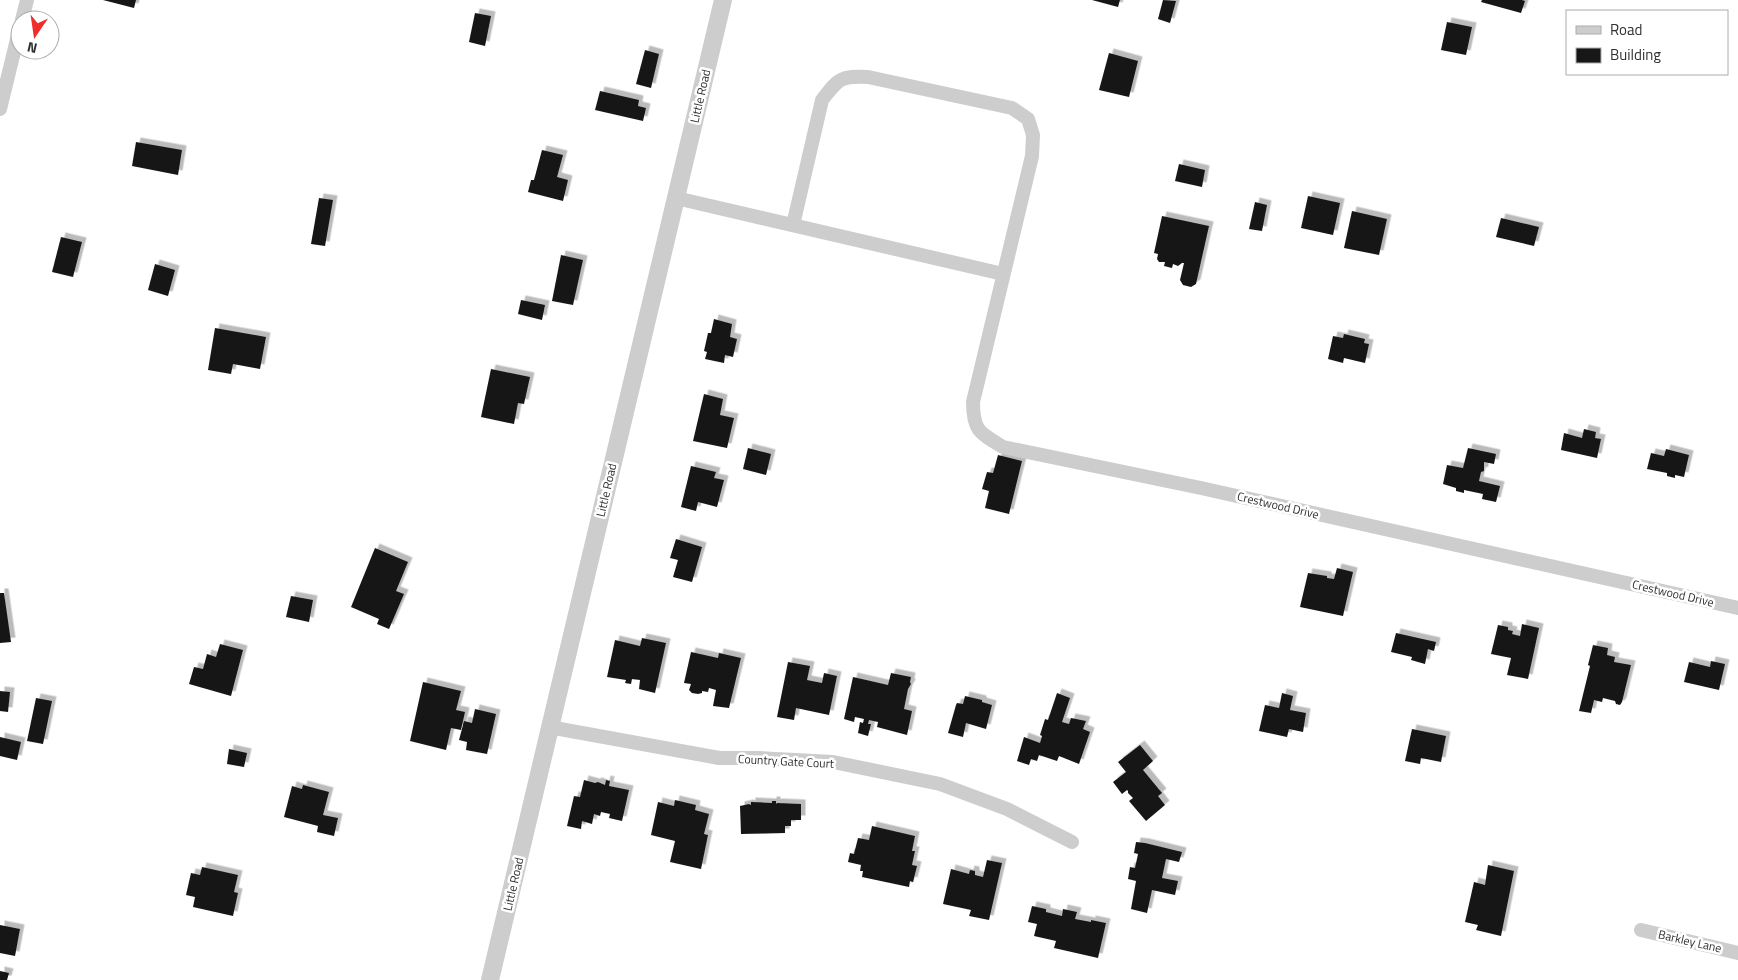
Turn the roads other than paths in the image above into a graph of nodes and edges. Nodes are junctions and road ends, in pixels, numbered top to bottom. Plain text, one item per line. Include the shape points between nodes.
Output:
1 (723, 0) edge
2 (12, 60) edge
3 (0, 109) edge
4 (676, 198) junction
5 (793, 225) junction
6 (1003, 274) junction
7 (1738, 608) edge
8 (549, 727) junction
9 (1072, 842) dead end
10 (1641, 930) dead end
11 (1738, 952) edge
12 (490, 980) edge

1 - 4 street, Little Road
2 - 3 street
4 - 5 street
4 - 8 street, Little Road
5 - 6 street
5 - 6 street, Crestwood Drive via 822,100 835,84 847,76 868,77 1012,108 1028,119 1033,136 1032,156
6 - 7 street, Crestwood Drive via 973,402 973,420 985,437 1003,447
8 - 9 street, Country Gate Court via 718,758 833,762 940,784 1006,809
8 - 12 street, Little Road
10 - 11 street, Barkley Lane

